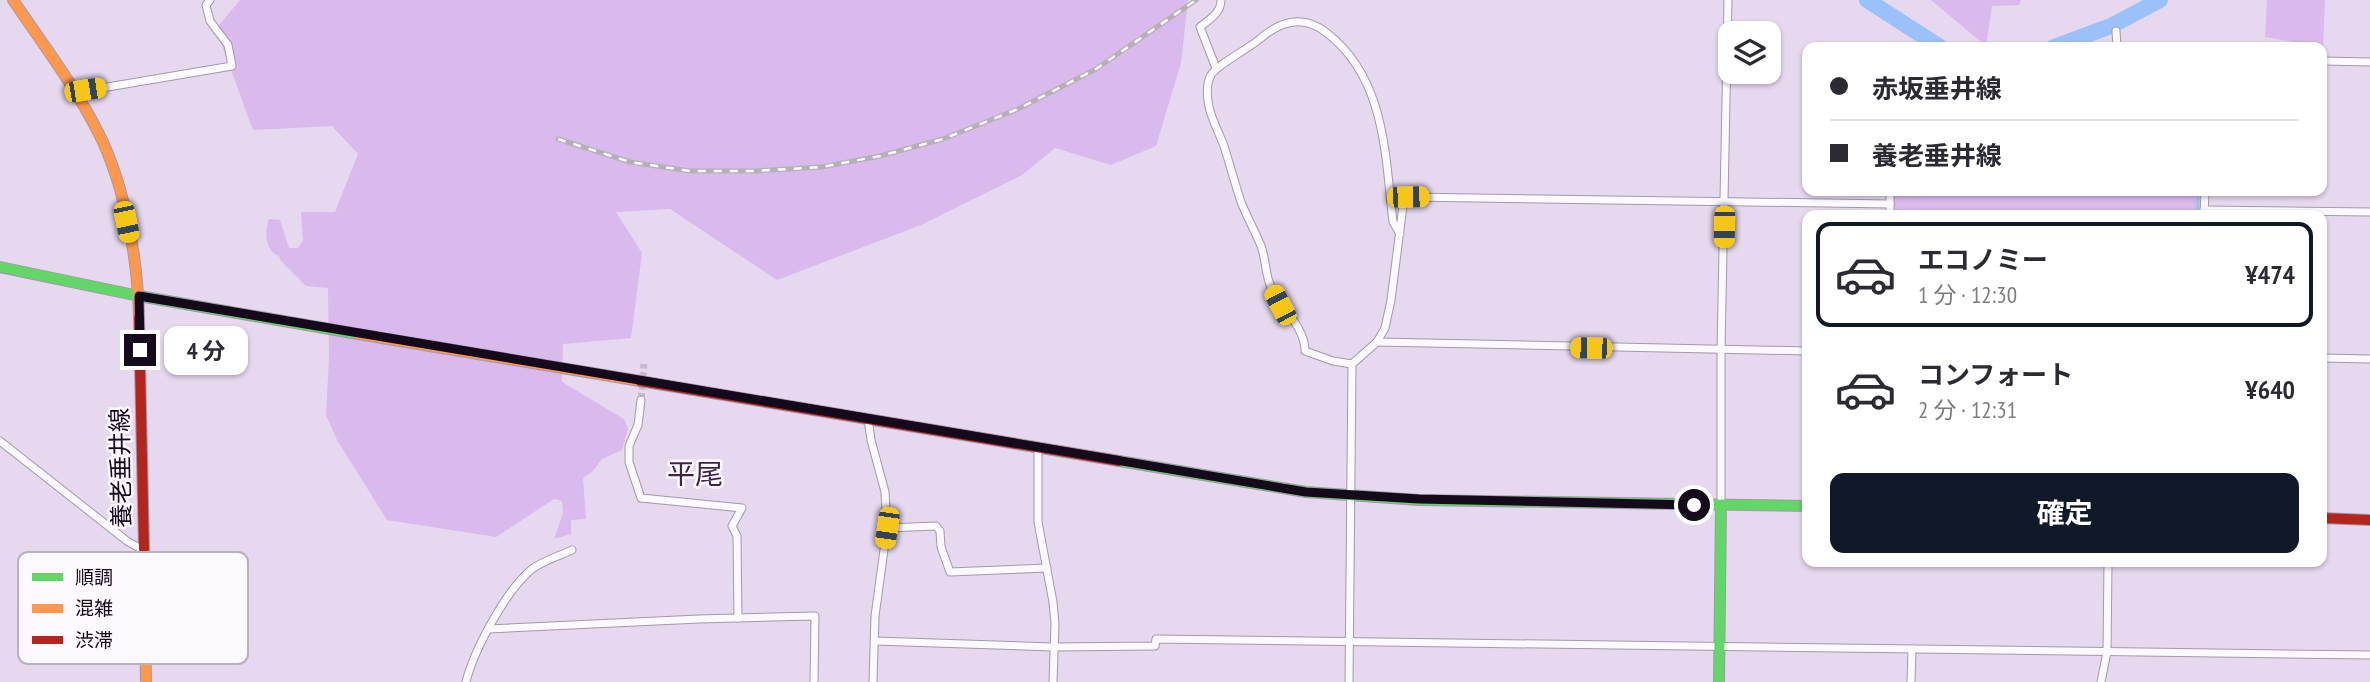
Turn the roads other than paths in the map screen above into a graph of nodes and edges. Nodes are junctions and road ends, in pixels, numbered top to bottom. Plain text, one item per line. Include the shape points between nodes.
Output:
1 (13, 0) edge
2 (210, 0) edge
3 (1221, 0) edge
4 (1728, 0) edge
5 (2116, 30) dead end
6 (2117, 42) edge
7 (2327, 61) edge
8 (2370, 62) edge
9 (1216, 68) junction
10 (77, 97) junction
11 (1890, 196) edge
12 (1724, 202) junction
13 (1890, 204) junction
14 (1890, 210) edge
15 (2327, 212) edge
16 (2370, 212) edge
17 (1400, 234) junction
18 (0, 267) edge
19 (139, 296) junction
20 (1377, 342) junction
21 (1721, 350) junction
22 (1802, 351) edge
23 (2327, 358) edge
24 (2370, 359) edge
25 (1352, 364) junction
26 (641, 400) tunnel mouth
27 (868, 419) junction
28 (0, 441) edge
29 (1038, 448) junction
30 (1350, 495) junction
31 (1721, 505) junction
32 (1802, 506) edge
33 (2327, 518) edge
34 (2370, 520) edge
35 (887, 528) junction
36 (143, 550) joint
37 (572, 550) dead end
38 (2108, 567) edge
39 (1047, 568) junction
40 (738, 618) junction
41 (489, 629) junction
42 (875, 641) junction
43 (1350, 641) junction
44 (1053, 647) junction
45 (1720, 647) junction
46 (1912, 649) junction
47 (2107, 652) junction
48 (2370, 655) edge
49 (146, 664) edge
50 (146, 682) edge
51 (466, 682) edge
52 (814, 682) edge
53 (873, 682) edge
54 (1053, 682) edge
55 (1349, 682) edge
56 (1719, 682) edge
57 (1911, 682) edge
58 (2101, 682) edge

1 - 10 main road, 養老垂井線
2 - 10 street via 206,5 210,21 228,45 232,66 85,90
3 - 9 street via 1215,16 1200,27
4 - 12 street
5 - 6 street
7 - 8 street
9 - 17 street via 1291,21 1307,22 1333,37 1370,89 1383,133 1393,222
9 - 25 street via 1208,82 1209,107 1241,203 1262,248 1269,283 1303,338 1305,351
10 - 19 main road, 養老垂井線 via 103,141 118,184
11 - 13 street
12 - 13 street
12 - 17 street via 1408,197
12 - 21 street
13 - 14 street
15 - 16 street
17 - 20 street via 1391,300
18 - 19 main road
19 - 27 main road
19 - 36 main road, 養老垂井線
20 - 21 street
20 - 25 street
21 - 22 street
21 - 31 street
23 - 24 street
25 - 30 street
26 - 40 street via 629,462 641,498 742,508 732,526 737,536
27 - 29 main road
27 - 35 street via 885,492
28 - 36 street
29 - 30 main road
29 - 39 street via 1038,522
30 - 31 main road
30 - 43 street
31 - 32 main road
31 - 45 main road
33 - 34 main road
35 - 39 street via 936,526 950,572
35 - 42 street
37 - 41 street via 533,568
38 - 47 street
39 - 44 street
40 - 41 street
40 - 52 street via 815,615
41 - 51 street
42 - 44 street
42 - 53 street
43 - 44 street via 1156,639 1155,646
43 - 45 street
43 - 55 street
44 - 54 street
45 - 46 street
45 - 56 main road
46 - 47 street
46 - 57 street
47 - 48 street
47 - 58 street
49 - 50 main road, 養老垂井線

